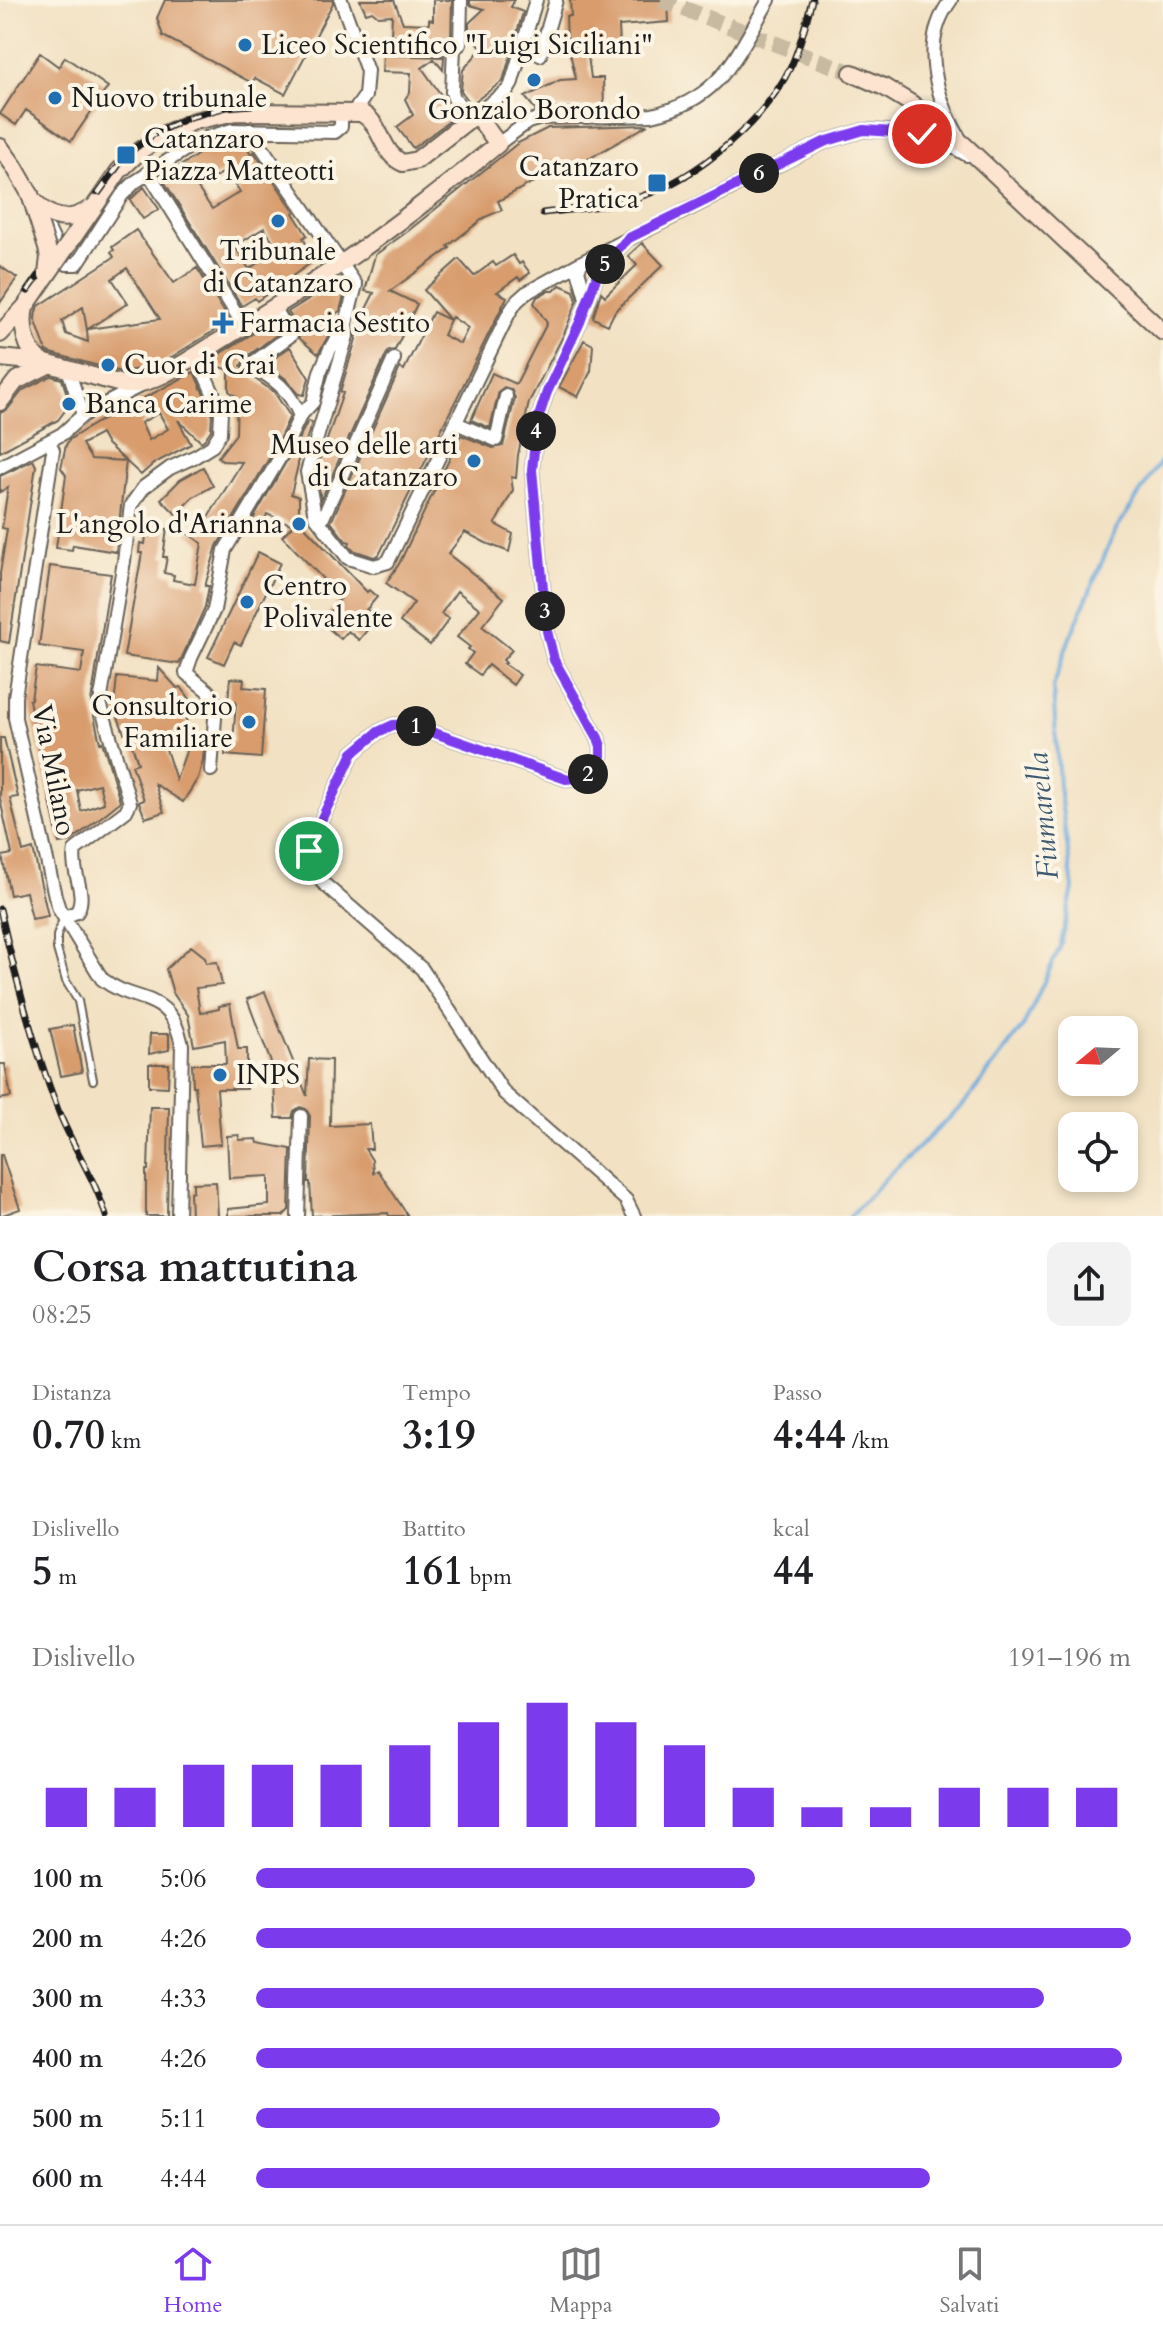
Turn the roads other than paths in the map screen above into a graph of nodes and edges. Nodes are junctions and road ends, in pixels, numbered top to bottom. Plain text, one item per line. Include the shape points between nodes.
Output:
1 (341, 0) edge
2 (461, 0) edge
3 (536, 0) edge
4 (556, 0) edge
5 (769, 0) edge
6 (951, 0) edge
7 (360, 46) junction
8 (454, 48) junction
9 (540, 55) dead end
10 (852, 73) tunnel mouth
11 (347, 113) junction
12 (473, 117) junction
13 (250, 130) junction
14 (0, 144) edge
15 (498, 144) junction
16 (964, 145) junction
17 (148, 172) junction
18 (991, 172) junction
19 (30, 194) junction
20 (97, 203) junction
21 (629, 238) junction
22 (582, 262) junction
23 (342, 264) junction
24 (47, 275) junction
25 (596, 278) junction
26 (553, 280) junction
27 (581, 285) junction
28 (29, 300) junction
29 (587, 302) junction
30 (274, 307) junction
31 (346, 323) junction
32 (244, 326) junction
33 (1163, 332) edge
34 (0, 334) edge
35 (196, 355) junction
36 (0, 358) edge
37 (394, 359) dead end
38 (46, 363) junction
39 (68, 369) junction
40 (151, 380) junction
41 (506, 396) dead end
42 (0, 402) edge
43 (83, 415) junction
44 (300, 416) junction
45 (456, 423) junction
46 (49, 442) junction
47 (0, 467) edge
48 (321, 522) junction
49 (211, 770) dead end
50 (64, 917) junction
51 (93, 1080) dead end
52 (301, 1116) dead end
53 (178, 1216) edge
54 (298, 1216) edge
55 (634, 1216) edge

1 - 7 street
2 - 8 street via 460,44
3 - 12 street via 511,85
4 - 9 street
5 - 15 street via 726,70 697,99 652,115 534,119
6 - 16 street via 937,30 935,78
7 - 8 street
7 - 11 street via 368,81 365,96
8 - 12 street via 452,92
10 - 16 street via 912,104
11 - 12 street via 372,120 391,155 407,163
11 - 13 street via 335,132
11 - 20 street via 236,112 194,121 130,159
12 - 15 street
13 - 17 street via 200,140
13 - 23 street
14 - 17 street via 33,193 67,264 77,264 122,195
14 - 19 street
15 - 23 street
16 - 18 street
17 - 32 street
18 - 21 street via 941,140 864,130 824,142
18 - 33 street
19 - 20 street, bridge via 45,213 58,218 79,216
19 - 24 street, bridge via 47,248
20 - 24 street, bridge
21 - 22 street
21 - 25 street
22 - 25 street
22 - 26 street
22 - 27 street
23 - 30 street
23 - 31 street via 356,285
24 - 28 street
25 - 29 street
26 - 27 street
26 - 45 street via 517,301
27 - 29 street
28 - 34 street
28 - 38 street via 24,332 32,351
29 - 55 street via 537,422 532,470 547,631 554,660 598,738 597,764 584,777 566,779 409,724 393,725 353,753 309,851 323,883 422,969 504,1093 626,1200
30 - 32 street
30 - 44 street via 291,335 250,365 288,391
31 - 44 street via 320,372 313,402
31 - 48 street via 347,336 307,472 315,516
32 - 35 street
35 - 40 street
35 - 50 street via 221,411 220,433 212,446 144,487 131,505 100,703 130,803 75,850 81,903 77,912
36 - 38 street
37 - 48 street
38 - 39 street
38 - 42 street via 16,381
39 - 40 street via 125,385
39 - 43 street
40 - 43 street
41 - 45 street via 496,440
43 - 46 street
44 - 49 street via 225,550 214,610 186,673 216,705
45 - 48 street via 388,562 374,566 348,558
46 - 47 street
46 - 50 street, Via Milano via 53,450 15,708
50 - 51 lane via 57,949 78,1001
50 - 53 street, Via Milano via 102,979 162,1006 178,1029
52 - 54 street

